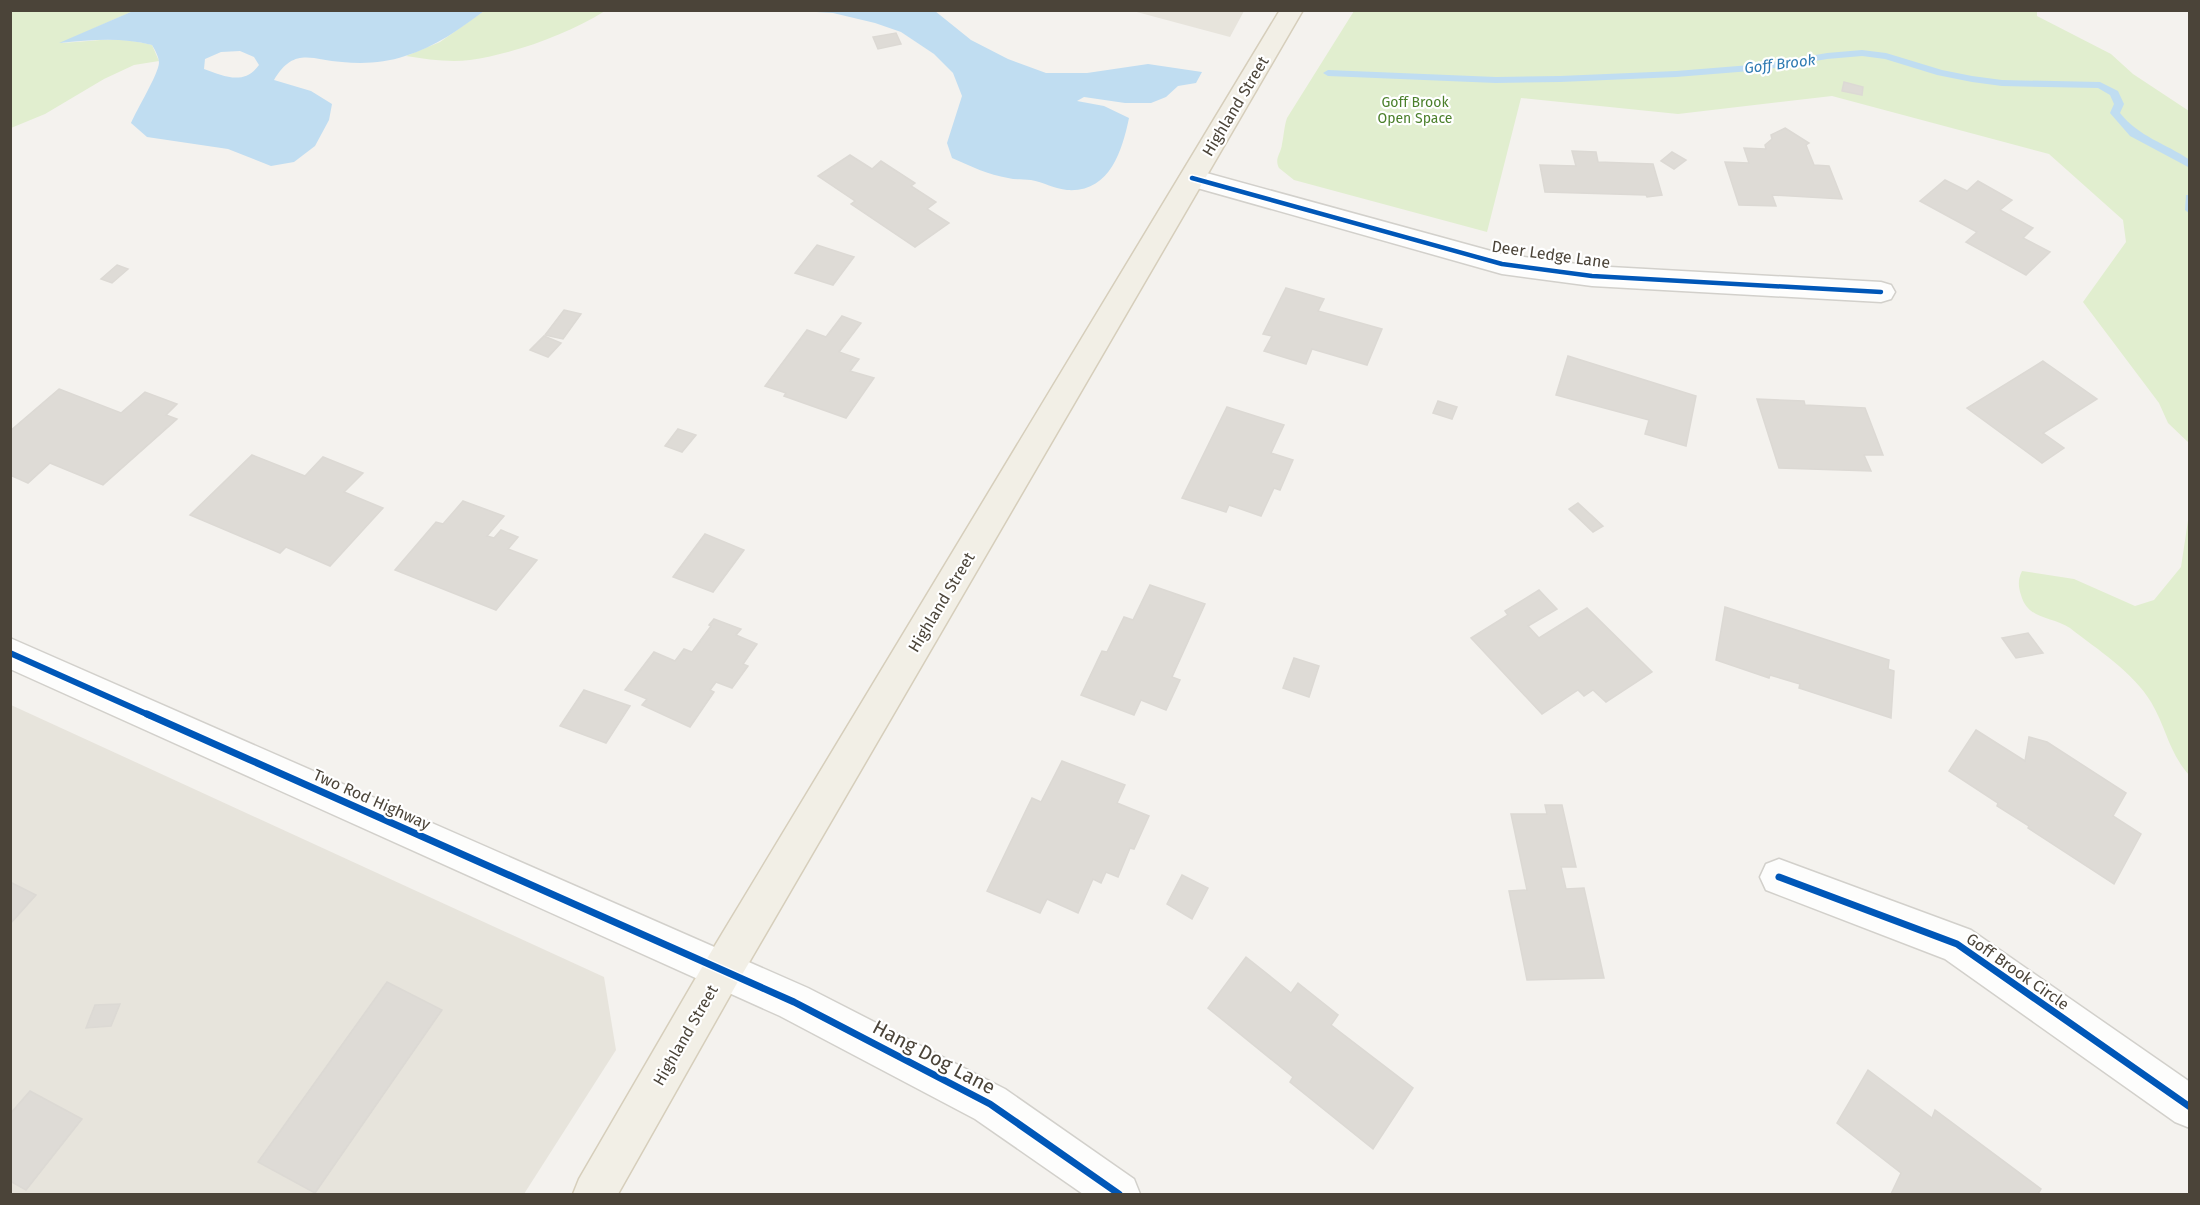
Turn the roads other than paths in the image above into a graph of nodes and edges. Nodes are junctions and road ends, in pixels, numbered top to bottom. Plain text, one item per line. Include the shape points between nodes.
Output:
1 (1292, 10) edge
2 (1192, 178) junction
3 (1881, 292) dead end
4 (10, 653) edge
5 (1779, 877) dead end
6 (722, 970) junction
7 (2190, 1107) edge
8 (594, 1194) edge
9 (1119, 1194) edge

1 - 2 main road, Highland Street
2 - 3 street, Deer Ledge Lane via 1502,264 1592,276
2 - 6 main road, Highland Street
4 - 6 street, Two Rod Highway
5 - 7 street, Goff Brook Circle via 1957,944
6 - 8 main road, Highland Street
6 - 9 street, Hang Dog Lane via 794,1002 990,1104

